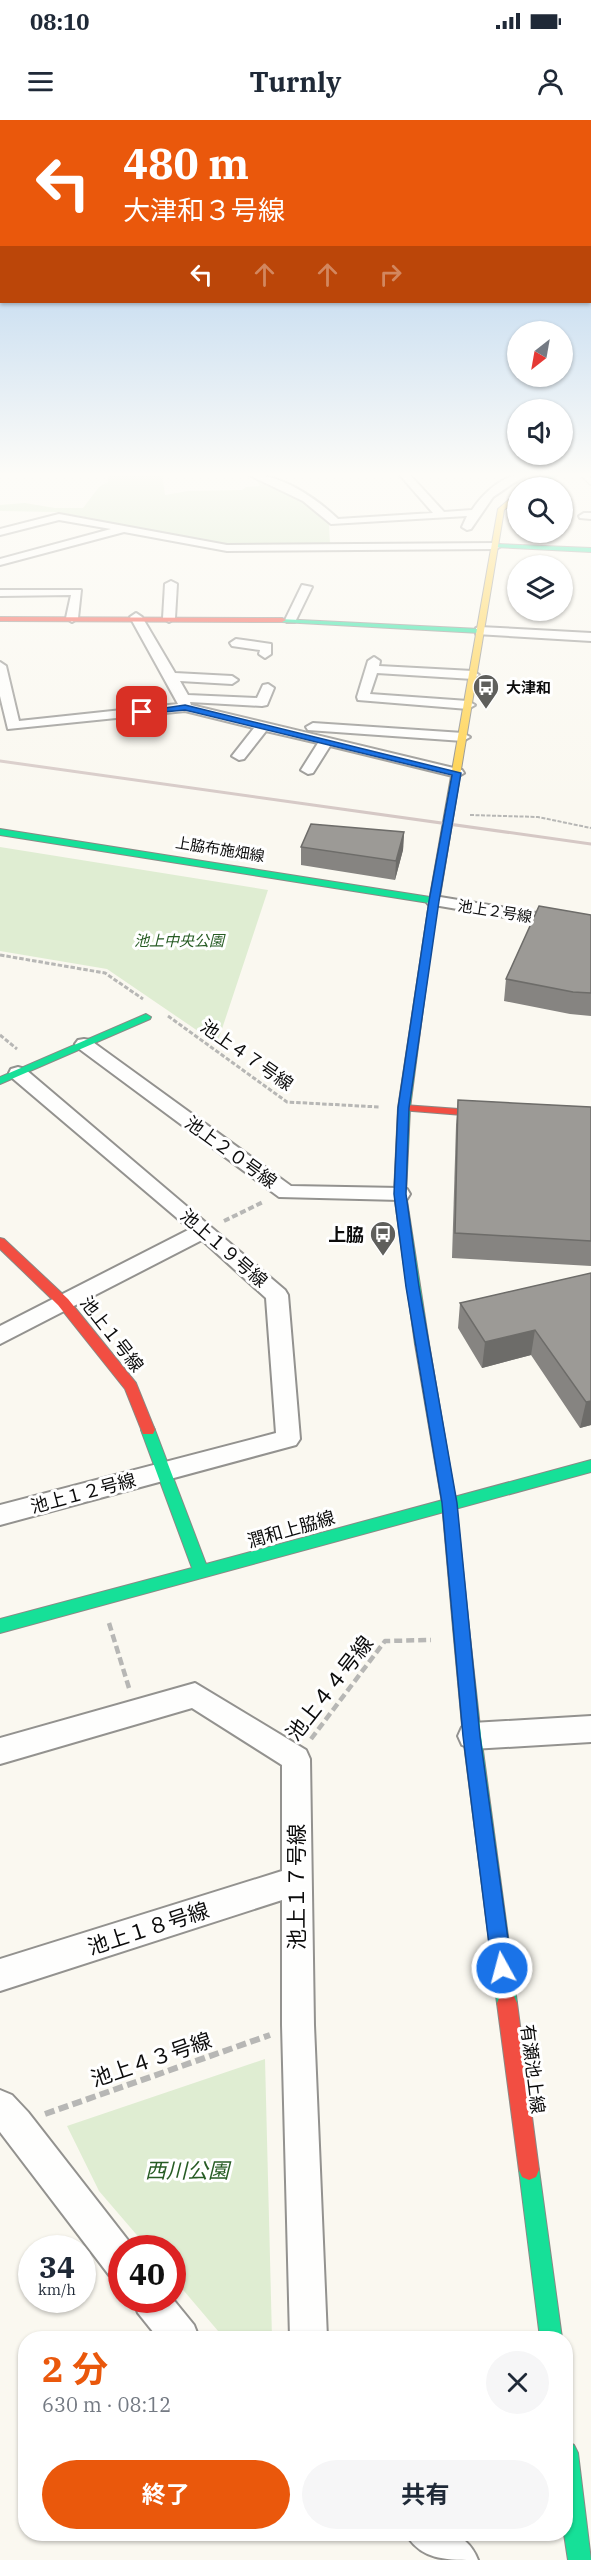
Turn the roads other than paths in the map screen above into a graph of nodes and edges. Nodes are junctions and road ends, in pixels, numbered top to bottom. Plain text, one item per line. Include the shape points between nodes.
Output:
1 (171, 588) edge
2 (305, 588) edge
3 (488, 588) edge
4 (0, 593) edge
5 (136, 617) junction
6 (72, 618) junction
7 (169, 618) junction
8 (250, 618) junction
9 (0, 619) edge
10 (291, 621) junction
11 (480, 631) junction
12 (591, 637) edge
13 (265, 654) dead end
14 (0, 666) edge
15 (473, 675) junction
16 (171, 677) junction
17 (232, 680) dead end
18 (268, 687) dead end
19 (184, 702) junction
20 (468, 705) junction
21 (263, 726) junction
22 (292, 733) junction
23 (463, 737) junction
24 (326, 741) junction
25 (239, 756) dead end
26 (308, 770) dead end
27 (457, 773) junction
28 (0, 832) edge
29 (434, 901) junction
30 (591, 927) edge
31 (150, 1012) road end
32 (84, 1044) junction
33 (9, 1077) edge
34 (404, 1108) junction
35 (509, 1116) edge
36 (400, 1194) junction
37 (204, 1230) junction
38 (0, 1242) edge
39 (63, 1302) junction
40 (0, 1336) edge
41 (591, 1466) edge
42 (165, 1471) junction
43 (449, 1503) junction
44 (0, 1515) edge
45 (201, 1572) junction
46 (0, 1626) edge
47 (591, 1729) edge
48 (472, 1736) junction
49 (0, 1751) edge
50 (296, 1881) junction
51 (0, 1975) edge
52 (8, 2116) edge
53 (108, 2244) edge
54 (161, 2313) edge
55 (175, 2331) edge
56 (309, 2331) edge
57 (549, 2331) edge
58 (573, 2511) edge
59 (435, 2541) edge
60 (458, 2560) edge
61 (579, 2560) edge

1 - 7 street
2 - 10 street
3 - 11 street, 有瀬池上線
4 - 6 street via 77,592
5 - 6 street
5 - 7 street
5 - 16 street
6 - 9 street
7 - 8 street
8 - 10 street
8 - 13 street via 234,647 267,647
10 - 11 street
11 - 12 street
11 - 15 street, 有瀬池上線
14 - 19 street via 13,726
15 - 20 street, 有瀬池上線
15 - 20 street via 373,665 363,698
16 - 17 street
16 - 19 street
18 - 19 street via 262,702
19 - 21 street
20 - 23 street, 有瀬池上線
21 - 22 street
21 - 25 street
22 - 23 street via 304,727
22 - 24 street
23 - 27 street, 有瀬池上線
24 - 26 street
24 - 27 street
27 - 29 street, 有瀬池上線
28 - 29 street, 上脇布施畑線
29 - 30 street, 池上２号線
29 - 34 street, 有瀬池上線
31 - 32 street
32 - 33 street
32 - 36 street, 池上２０号線 via 286,1192
33 - 37 street, 池上１９号線
34 - 35 street
34 - 36 street, 有瀬池上線
36 - 43 street, 有瀬池上線
37 - 39 street
37 - 42 street, 池上１９号線 via 277,1295 288,1439
38 - 39 street, 池上１号線
39 - 40 street
39 - 42 street, 池上１号線 via 131,1387
41 - 43 street, 潤和上脇線
42 - 44 street, 池上１２号線
42 - 45 street, 池上１号線
43 - 45 street, 潤和上脇線
43 - 48 street, 有瀬池上線
45 - 46 street, 潤和上脇線
47 - 48 street
48 - 57 street, 有瀬池上線
49 - 50 street, 池上１７号線 via 195,1695 296,1759
50 - 51 street, 池上１８号線
50 - 56 street, 池上１７号線
52 - 53 street
54 - 55 street
58 - 61 street
59 - 60 street

